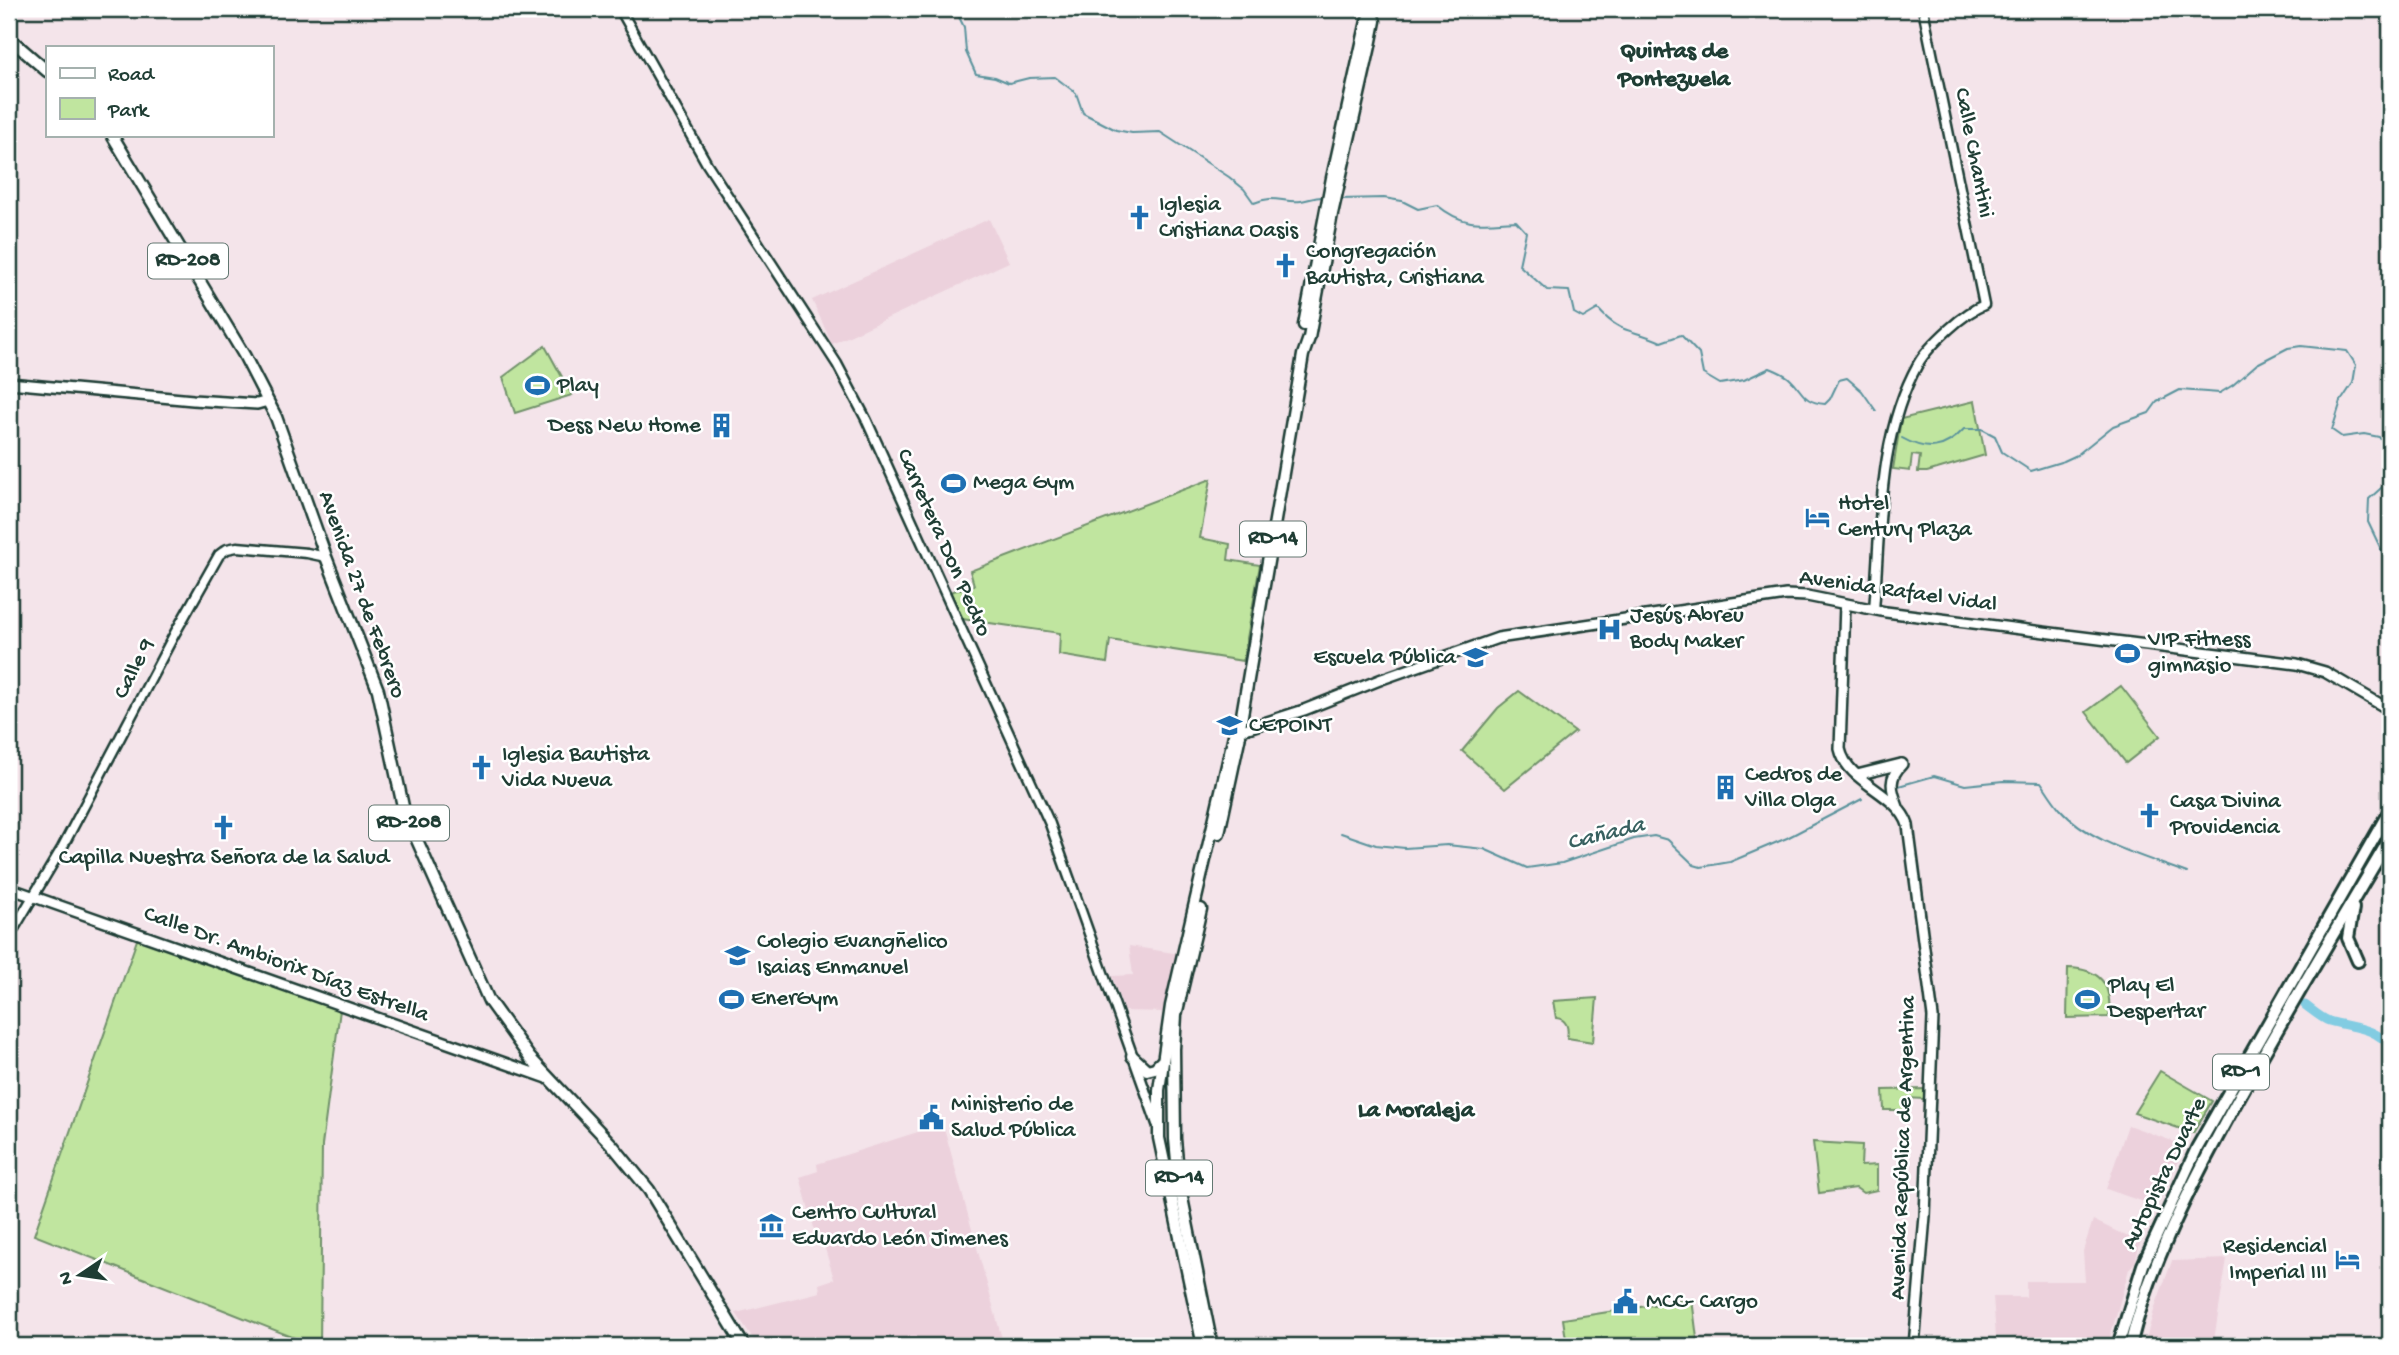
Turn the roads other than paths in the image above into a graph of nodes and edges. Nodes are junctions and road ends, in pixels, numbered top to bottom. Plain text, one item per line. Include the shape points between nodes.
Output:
1 (620, 9) edge
2 (1923, 9) edge
3 (1372, 12) edge
4 (9, 38) edge
5 (46, 70) edge
6 (114, 136) edge
7 (9, 383) edge
8 (268, 401) junction
9 (326, 557) junction
10 (1845, 604) junction
11 (1874, 609) junction
12 (2390, 710) edge
13 (1239, 731) junction
14 (1857, 775) junction
15 (1899, 808) junction
16 (2390, 810) edge
17 (2390, 838) edge
18 (9, 888) edge
19 (34, 897) junction
20 (2356, 897) junction
21 (9, 937) edge
22 (2358, 961) dead end
23 (1174, 1007) junction
24 (1132, 1056) junction
25 (1161, 1062) junction
26 (1147, 1070) junction
27 (1160, 1076) junction
28 (550, 1079) junction
29 (1176, 1088) junction
30 (1175, 1101) junction
31 (1155, 1108) junction
32 (744, 1346) edge
33 (1203, 1346) edge
34 (1212, 1346) edge
35 (1914, 1346) edge
36 (2118, 1346) edge
37 (2130, 1346) edge

1 - 24 street, Carretera Don Pedro via 707,164 837,364 866,419 1046,816
2 - 11 street, Calle Chantini via 1984,305 1959,319 1923,357 1905,391 1890,442
3 - 13 main road, RD-14 via 1303,336
4 - 5 main road
6 - 8 main road, Avenida 27 de Febrero / RD-208
7 - 8 main road via 193,400
8 - 9 main road, Avenida 27 de Febrero / RD-208
9 - 19 street, Calle 9 via 237,547 219,555
9 - 28 main road, Avenida 27 de Febrero / RD-208 via 377,690 411,828 489,1001
10 - 11 main road, Avenida Rafael Vidal
10 - 13 main road, Avenida Rafael Vidal via 1786,595 1498,638
10 - 14 main road via 1840,749
11 - 12 main road, Avenida Rafael Vidal via 2297,664 2325,672
13 - 23 main road, RD-14 via 1235,765
14 - 15 main road
14 - 15 main road, Avenida República de Argentina via 1902,764 1891,785
15 - 35 main road, Avenida República de Argentina via 1910,833 1933,1017
16 - 36 highway, Autopista Duarte / RD-1 via 2191,1161 2143,1265
17 - 20 highway, Autopista Duarte / RD-1
18 - 19 main road, Calle Dr. Ambiorix Díaz Estrella
19 - 21 street, Calle 9
19 - 28 main road, Calle Dr. Ambiorix Díaz Estrella
20 - 22 highway via 2348,938
20 - 37 highway, Autopista Duarte / RD-1 via 2263,1061 2182,1218 2170,1232
23 - 25 main road, RD-14
23 - 29 main road, RD-14
24 - 26 main road
24 - 31 street, Carretera Don Pedro
25 - 26 main road
25 - 27 main road, RD-14
26 - 27 main road
27 - 29 main road
27 - 31 main road, RD-14
28 - 32 main road, Avenida 27 de Febrero / RD-208 via 649,1190
29 - 30 main road, RD-14
30 - 31 main road via 1169,1108
30 - 34 main road, RD-14 via 1179,1183
31 - 33 main road, RD-14

